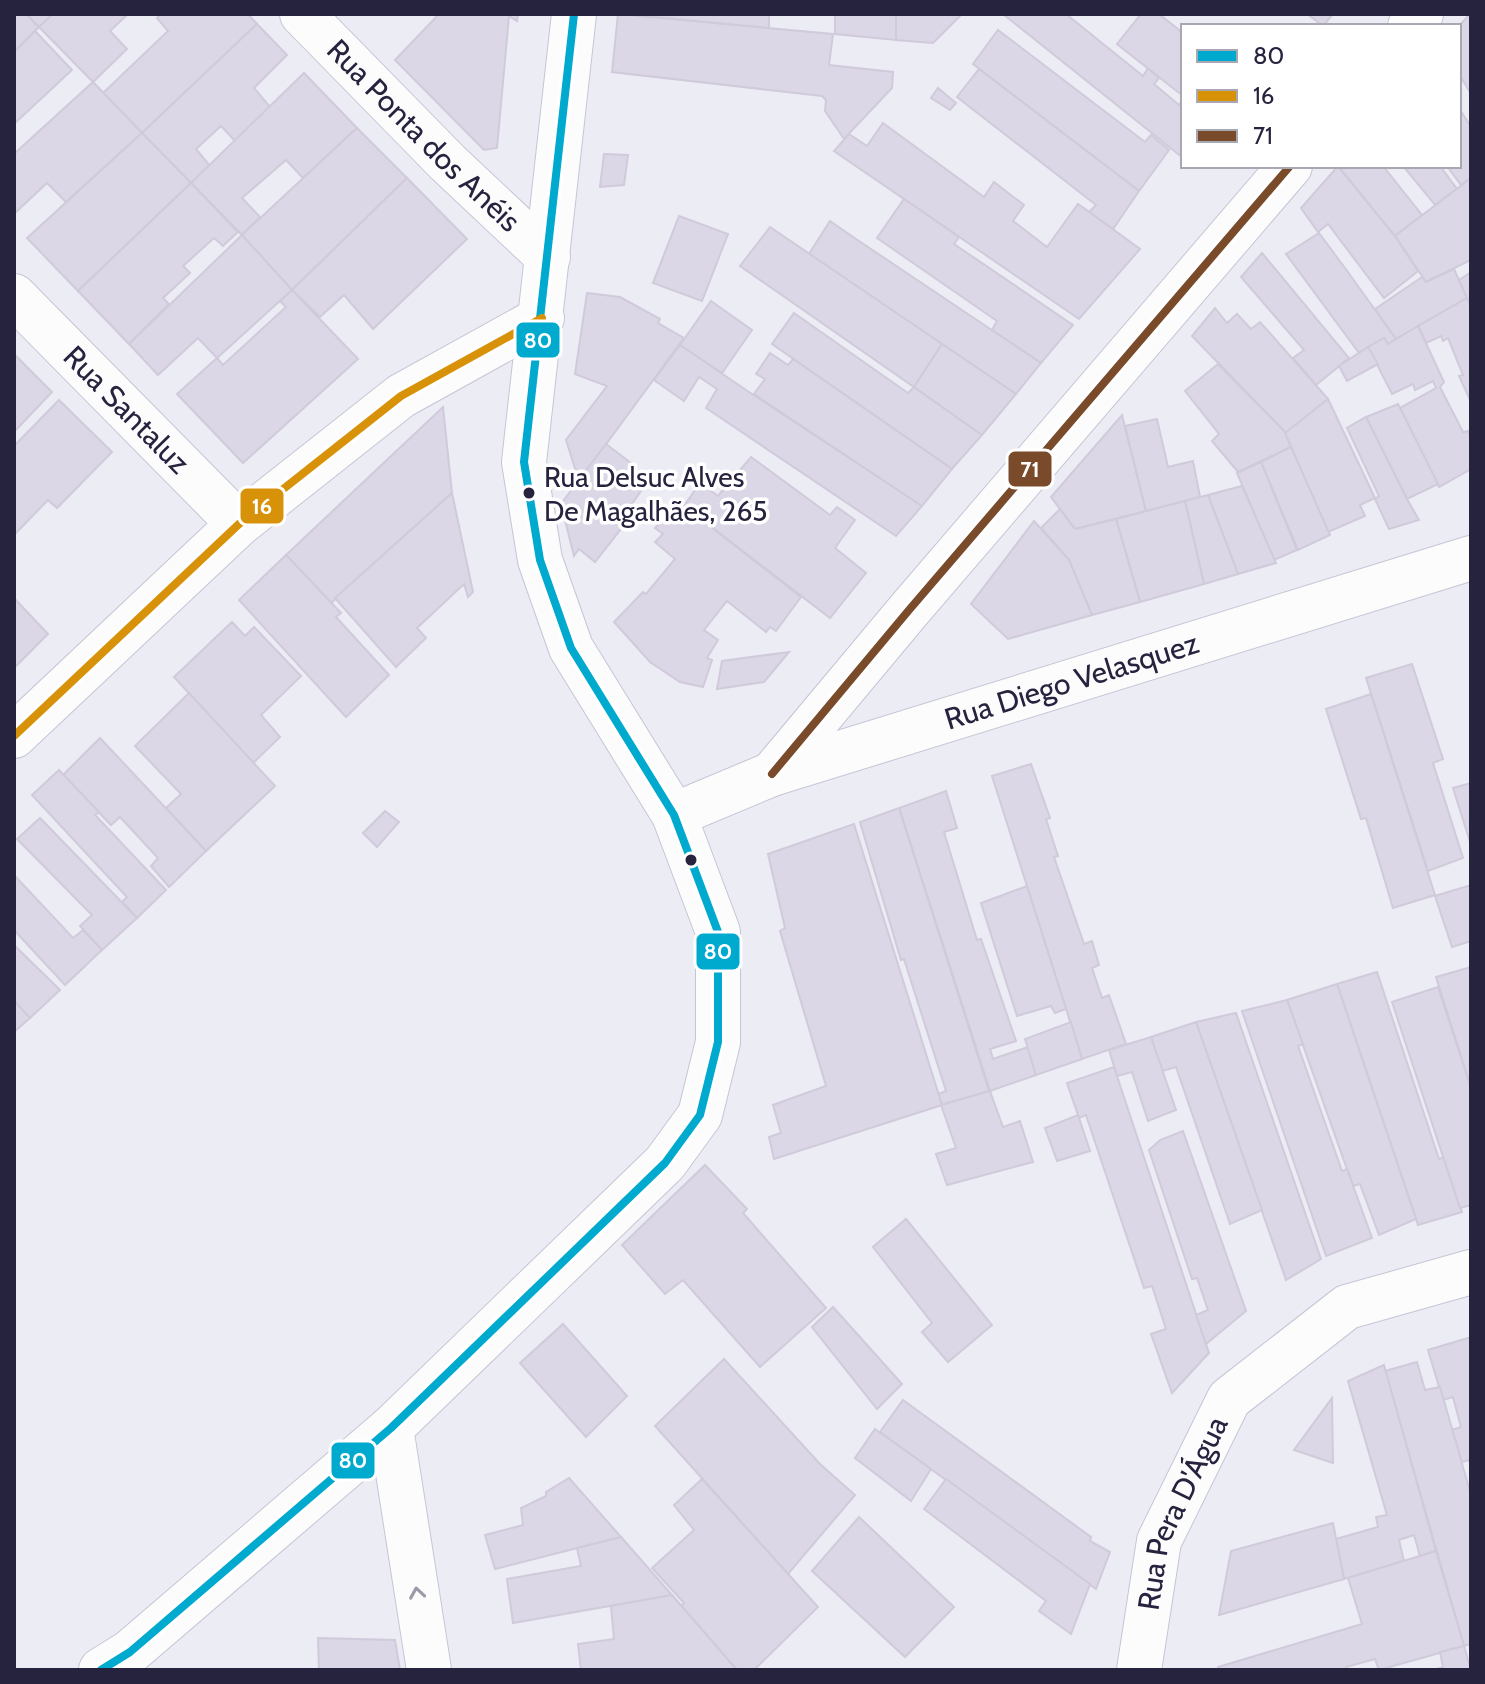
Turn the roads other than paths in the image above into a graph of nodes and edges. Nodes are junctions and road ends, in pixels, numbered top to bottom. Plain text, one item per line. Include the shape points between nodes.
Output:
1 (302, 14) edge
2 (574, 14) edge
3 (1288, 168) edge
4 (548, 257) junction
5 (14, 296) edge
6 (542, 318) junction
7 (239, 524) junction
8 (1471, 558) edge
9 (14, 736) edge
10 (772, 774) junction
11 (674, 815) junction
12 (1471, 1272) edge
13 (391, 1428) junction
14 (101, 1670) edge
15 (429, 1670) edge
16 (1139, 1670) edge

1 - 4 street, Rua Ponta dos Anéis
2 - 4 street
3 - 10 street
4 - 6 street
5 - 7 street, Rua Santaluz
6 - 7 street via 401,396
6 - 11 street via 524,462 540,560 571,648
7 - 9 street
8 - 10 street, Rua Diego Velasquez
10 - 11 street, Rua Diego Velasquez
11 - 13 street via 718,932 718,1042 700,1115 665,1163
12 - 16 street, Rua Pera D'Água via 1347,1307 1229,1399 1159,1541
13 - 14 street via 142,1641
15 -> 13 street

